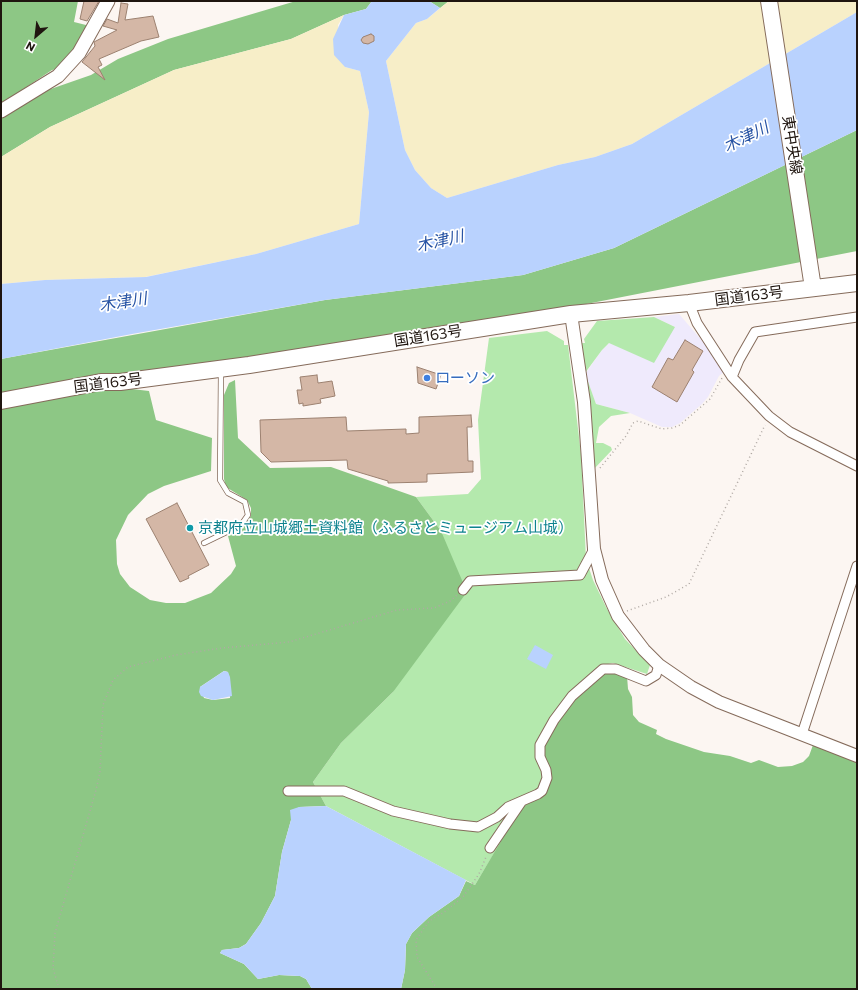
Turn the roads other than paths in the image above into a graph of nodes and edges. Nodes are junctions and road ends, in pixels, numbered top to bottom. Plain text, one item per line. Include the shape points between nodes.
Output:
1 (108, 1) edge
2 (769, 1) edge
3 (1, 111) edge
4 (857, 283) edge
5 (814, 288) junction
6 (689, 303) junction
7 (572, 314) junction
8 (857, 317) edge
9 (221, 368) junction
10 (732, 377) junction
11 (1, 400) edge
12 (857, 466) edge
13 (204, 543) dead end
14 (594, 549) junction
15 (857, 566) edge
16 (463, 590) road end
17 (659, 665) junction
18 (802, 734) junction
19 (857, 756) edge
20 (288, 791) dead end
21 (523, 800) junction
22 (490, 848) road end

1 - 3 main road via 80,53 58,76
2 - 5 highway, 東中央線
4 - 5 highway, 国道163号
5 - 6 highway, 国道163号
6 - 7 highway, 国道163号
6 - 10 street via 697,323
7 - 9 highway, 国道163号
7 - 14 street via 584,402
8 - 10 street via 754,332
9 - 11 highway, 国道163号 via 120,382 101,382
9 - 13 lane via 220,480 228,493 245,502 248,515 241,525
10 - 12 street via 769,416 790,432
14 - 16 street via 580,575 470,581
14 - 17 street via 602,580 618,616
15 - 18 street
17 - 18 street via 691,688
17 - 21 street via 656,675 646,681 616,669 603,669 572,696 540,745 540,757 546,774 544,787 538,794
18 - 19 street
20 - 21 street via 344,791 393,811 475,828
21 - 22 street

